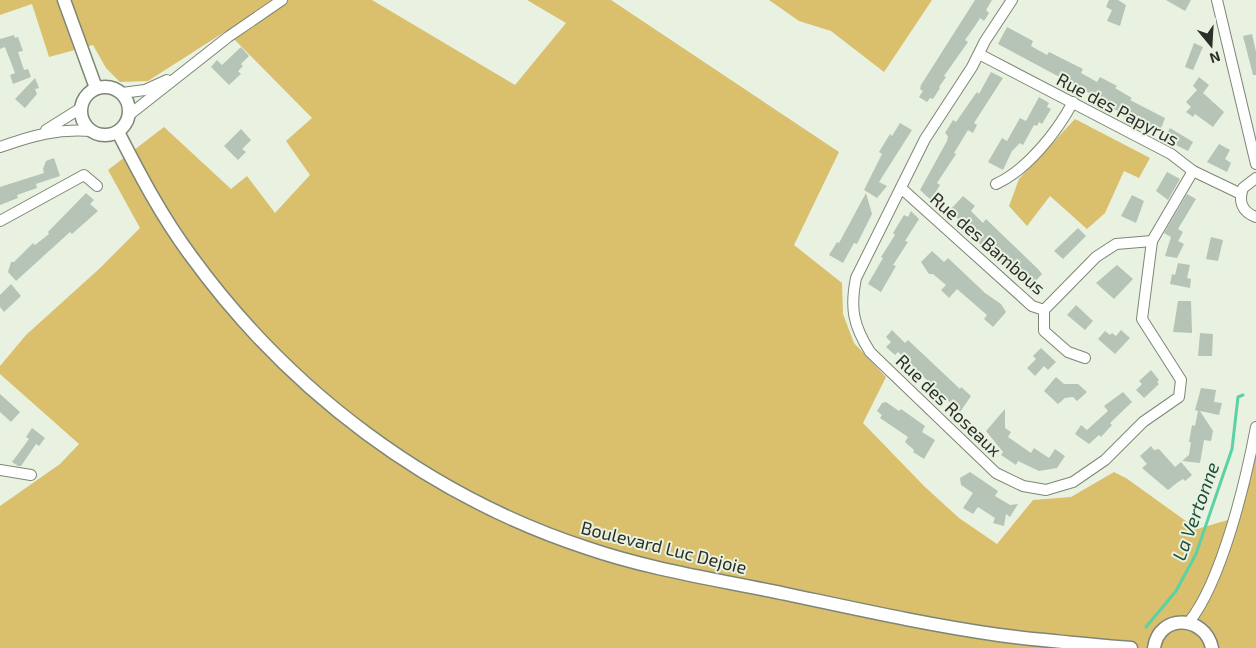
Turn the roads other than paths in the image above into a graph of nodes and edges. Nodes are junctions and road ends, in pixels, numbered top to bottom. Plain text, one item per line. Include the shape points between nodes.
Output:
1 (64, 0) edge
2 (282, 0) edge
3 (1012, 0) edge
4 (1217, 0) edge
5 (979, 54) junction
6 (177, 76) junction
7 (96, 88) junction
8 (122, 93) junction
9 (1073, 102) junction
10 (81, 108) junction
11 (129, 115) junction
12 (92, 131) junction
13 (118, 132) junction
14 (36, 135) junction
15 (0, 147) edge
16 (1256, 164) edge
17 (1193, 171) junction
18 (1256, 178) edge
19 (996, 184) dead end
20 (97, 186) dead end
21 (901, 188) junction
22 (1240, 194) junction
23 (1256, 217) edge
24 (0, 221) edge
25 (1152, 241) junction
26 (1044, 310) junction
27 (1085, 358) dead end
28 (1256, 427) edge
29 (0, 470) edge
30 (31, 475) dead end
31 (1189, 622) junction
32 (1131, 648) edge
33 (1154, 648) edge
34 (1212, 648) edge

1 - 7 main road
2 - 6 street
3 - 5 street, Rue des Roseaux
4 - 16 street
5 - 9 street, Rue des Papyrus
5 - 21 street, Rue des Roseaux via 925,139
6 - 8 street via 145,90
6 - 11 street
7 - 8 main road via 110,87
7 - 10 main road via 84,98
8 - 11 main road via 129,106
9 - 17 street, Rue des Papyrus via 1171,154
9 - 19 street via 1062,123 1019,170
10 - 12 main road via 82,120
10 - 14 street
11 - 13 main road
12 - 13 main road via 101,135
12 - 14 street via 68,129
13 - 32 main road, Boulevard Luc Dejoie via 151,195 189,254 245,324 285,366 326,403 392,452 482,504 588,549 699,576 938,625 999,635
14 - 15 street
17 - 22 street, Rue des Papyrus
17 - 25 street, Rue des Roseaux
18 - 22 street via 1247,183
20 - 24 street via 84,175
21 - 25 street, Rue des Roseaux via 856,278 851,300 861,338 870,352 936,413 964,444 996,473 1022,486 1046,490 1073,482 1105,460 1143,422 1179,397 1181,380 1142,319
21 - 26 street, Rue des Bambous via 1032,306
22 - 23 street via 1242,206
25 - 26 street, Rue des Bambous via 1116,244 1096,257
26 - 27 street via 1044,331 1068,352
28 - 31 street via 1230,533 1198,611
29 - 30 street
31 - 33 main road via 1166,627 1156,639
31 - 34 main road via 1204,632

